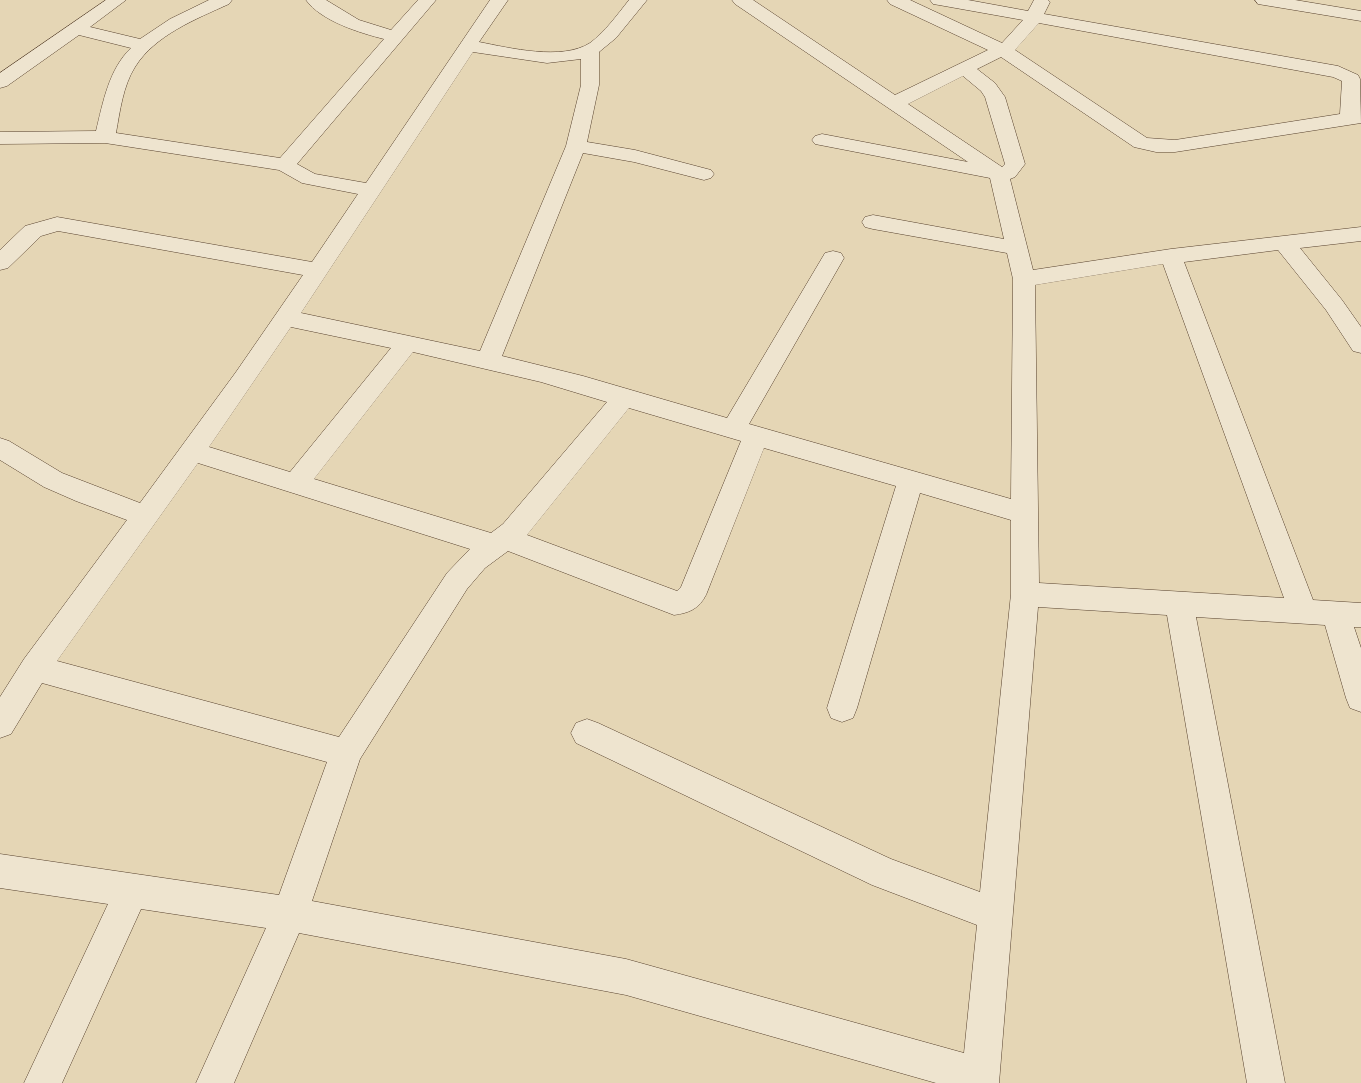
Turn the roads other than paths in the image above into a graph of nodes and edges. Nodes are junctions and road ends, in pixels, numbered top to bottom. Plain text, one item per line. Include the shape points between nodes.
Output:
1 (117, 0) edge
2 (223, 0) edge
3 (315, 0) edge
4 (427, 0) edge
5 (499, 0) edge
6 (638, 0) edge
7 (741, 0) edge
8 (898, 0) edge
9 (939, 0) edge
10 (1264, 0) edge
11 (1038, 9) edge
12 (1361, 16) edge
13 (75, 29) junction
14 (396, 37) junction
15 (144, 45) junction
16 (468, 46) junction
17 (590, 50) junction
18 (1002, 50) junction
19 (964, 68) junction
20 (0, 82) edge
21 (894, 103) junction
22 (1355, 118) edge
23 (105, 137) junction
24 (0, 138) edge
25 (822, 140) dead end
26 (576, 146) junction
27 (285, 165) junction
28 (704, 174) dead end
29 (999, 174) junction
30 (371, 190) junction
31 (873, 222) dead end
32 (1361, 234) edge
33 (1284, 243) junction
34 (1016, 248) junction
35 (1171, 256) junction
36 (833, 258) dead end
37 (0, 263) edge
38 (317, 270) junction
39 (1024, 279) junction
40 (286, 318) junction
41 (407, 344) junction
42 (1361, 345) edge
43 (488, 361) junction
44 (624, 398) junction
45 (744, 433) junction
46 (0, 448) edge
47 (191, 451) junction
48 (911, 480) junction
49 (296, 483) junction
50 (1024, 513) junction
51 (144, 515) junction
52 (499, 541) junction
53 (1025, 594) junction
54 (1179, 604) junction
55 (1303, 611) junction
56 (1349, 614) edge
57 (35, 668) junction
58 (1361, 698) edge
59 (842, 708) dead end
60 (0, 724) edge
61 (587, 733) dead end
62 (346, 753) junction
63 (0, 871) edge
64 (132, 891) junction
65 (290, 914) junction
66 (995, 915) junction
67 (980, 1080) edge
68 (43, 1083) edge
69 (215, 1083) edge
70 (1266, 1083) edge

1 - 13 street
2 - 15 street via 163,31
3 - 14 street via 352,25
4 - 14 street
5 - 16 street
6 - 17 street
7 - 21 street
8 - 18 street
9 - 11 street
10 - 12 street
11 - 18 street via 1021,35
11 - 22 street via 1344,74 1350,79
13 - 15 street
13 - 20 street
14 - 27 street
15 - 23 street via 118,82
16 - 17 street via 550,57
16 - 30 street
17 - 26 street via 590,85
18 - 19 street
18 - 22 street via 1141,143 1156,146 1175,146
19 - 21 street
19 - 29 street via 988,87 995,97 1014,164 1008,173
21 - 29 street
23 - 24 street
23 - 27 street
25 - 29 street
26 - 28 street via 635,156
26 - 43 street
27 - 30 street via 309,178
29 - 34 street
30 - 38 street
31 - 34 street
32 - 33 street
33 - 35 street
33 - 42 street via 1334,305
34 - 39 street
35 - 39 street
35 - 55 street
36 - 45 street
37 - 38 street via 33,232 57,224
38 - 40 street
39 - 50 street
40 - 41 street
40 - 47 street
41 - 43 street
41 - 49 street
43 - 44 street via 576,382
44 - 45 street
44 - 52 street via 514,532
45 - 48 street
45 - 52 street via 692,595 683,602 674,604
46 - 51 street via 53,480
47 - 49 street
47 - 51 street
48 - 50 street
48 - 59 street
49 - 52 street
50 - 53 street
51 - 57 street
52 - 62 street via 475,560 457,581
53 - 54 street
53 - 66 street
54 - 55 street
54 - 70 street
55 - 56 street
56 - 58 street
57 - 60 street
57 - 62 street
61 - 66 street via 884,873
62 - 65 street
63 - 64 street
64 - 65 street
64 - 68 street
65 - 67 street via 626,977
65 - 69 street
66 - 67 street

